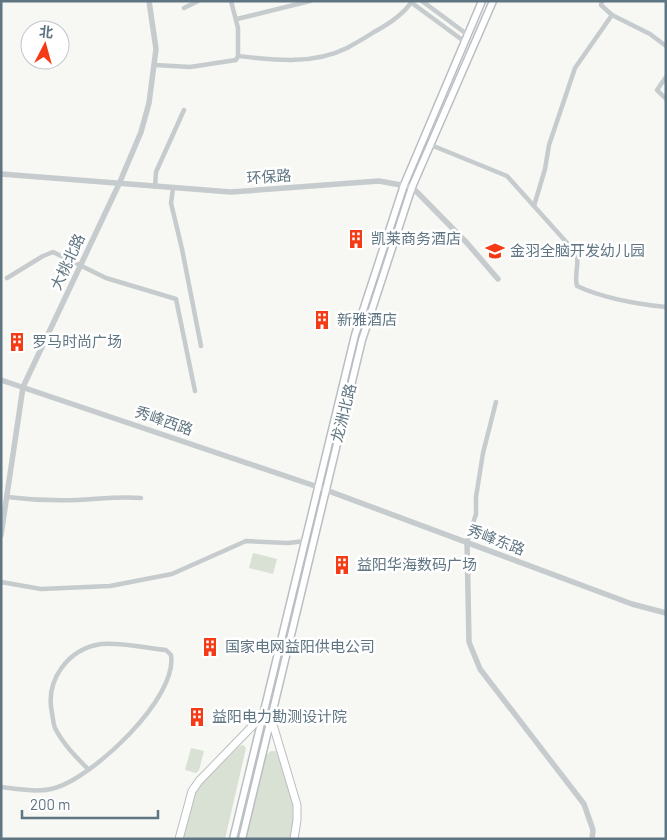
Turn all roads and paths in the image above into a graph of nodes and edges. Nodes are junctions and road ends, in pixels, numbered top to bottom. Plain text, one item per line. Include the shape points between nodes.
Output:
1 (148, 1) edge
2 (198, 1) edge
3 (231, 1) edge
4 (310, 1) edge
5 (422, 1) edge
6 (482, 1) edge
7 (493, 1) edge
8 (602, 1) edge
9 (412, 2) edge
10 (184, 8) dead end
11 (612, 14) junction
12 (237, 19) junction
13 (468, 34) junction
14 (465, 42) junction
15 (666, 46) edge
16 (238, 56) junction
17 (155, 65) junction
18 (666, 77) edge
19 (666, 99) edge
20 (184, 110) dead end
21 (431, 145) junction
22 (1, 174) edge
23 (119, 184) junction
24 (404, 185) junction
25 (155, 187) junction
26 (174, 188) junction
27 (412, 188) junction
28 (534, 206) junction
29 (80, 266) junction
30 (7, 278) dead end
31 (498, 279) dead end
32 (666, 307) edge
33 (201, 346) dead end
34 (1, 380) edge
35 (23, 387) junction
36 (195, 391) dead end
37 (496, 402) dead end
38 (322, 488) junction
39 (7, 497) junction
40 (141, 498) dead end
41 (1, 534) edge
42 (305, 541) junction
43 (467, 542) junction
44 (1, 582) edge
45 (666, 613) edge
46 (262, 716) junction
47 (271, 718) junction
48 (88, 769) junction
49 (1, 787) edge
50 (179, 839) edge
51 (233, 839) edge
52 (242, 839) edge
53 (294, 839) edge
54 (592, 839) edge

1 - 17 street, 大桃北路 via 156,49
2 - 10 street
3 - 12 street
4 - 12 street
5 - 13 street
6 - 13 main road, 龙洲北路
7 - 21 main road, 龙洲北路
8 - 11 street via 601,5
9 - 14 street
9 - 16 street via 384,26 347,48 320,57 279,61
11 - 15 street
11 - 28 street via 575,68 549,145
12 - 16 street
13 - 14 main road, 龙洲北路
14 - 24 main road, 龙洲北路
16 - 17 street via 236,60 190,67
17 - 23 street, 大桃北路 via 143,125
18 - 19 street via 657,90
20 - 25 street via 156,172
21 - 27 main road, 龙洲北路
21 - 28 street via 507,176
22 - 23 street, 环保路
23 - 25 street, 环保路
23 - 29 street, 大桃北路
24 - 26 street, 环保路 via 380,181 231,192
24 - 27 street, 环保路
24 - 38 main road, 龙洲北路 via 355,335
25 - 26 street, 环保路
26 - 33 street via 171,203
27 - 31 street, 环保路
27 - 38 main road, 龙洲北路 via 362,340
28 - 32 street via 577,254 577,286 634,304
29 - 30 street via 53,252
29 - 35 street, 大桃北路
29 - 36 street via 106,278 176,299
34 - 35 street, 秀峰西路
35 - 38 street, 秀峰西路
35 - 39 street, 大桃北路
37 - 43 street via 483,453 476,514
38 - 42 main road, 龙洲北路
38 - 43 street, 秀峰东路
38 - 47 main road, 龙洲北路
39 - 40 street via 38,501 120,496
39 - 41 street, 大桃北路
42 - 44 street via 246,541 172,574 110,586 41,589
42 - 46 main road, 龙洲北路
43 - 45 street, 秀峰东路 via 632,604
43 - 54 street via 469,642 480,669 584,804 593,830
46 - 50 main road via 192,791
46 - 51 main road, 龙洲北路
47 - 52 main road, 龙洲北路
47 - 53 main road via 297,805
48 - 48 street via 117,748 145,717 169,674 172,662 166,650 102,644 90,647 63,664 51,690 55,727
48 - 49 street via 54,788

